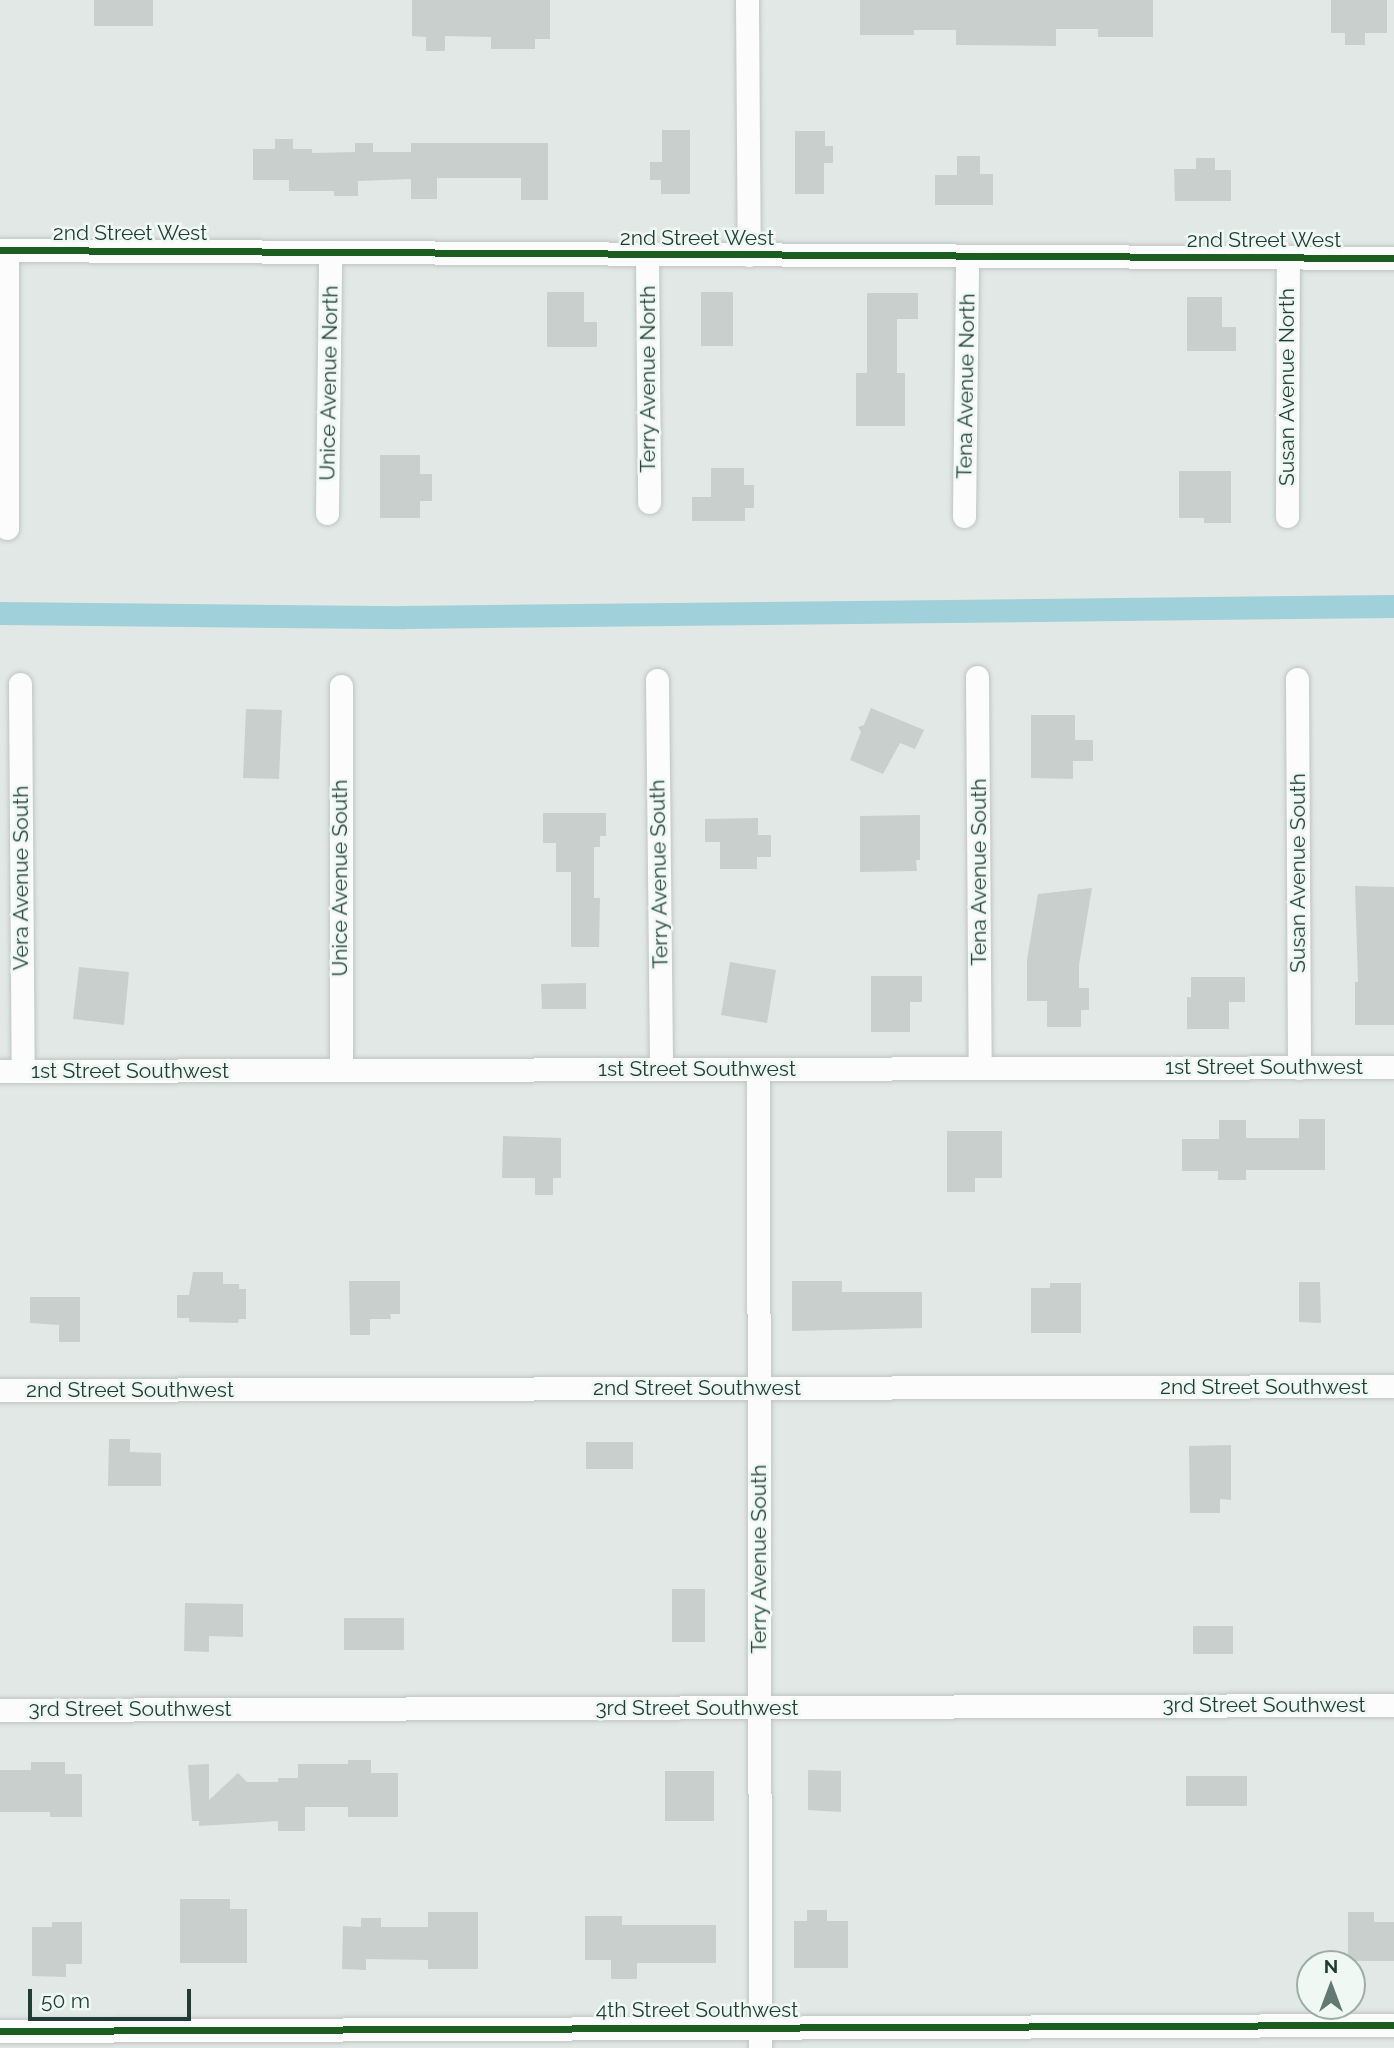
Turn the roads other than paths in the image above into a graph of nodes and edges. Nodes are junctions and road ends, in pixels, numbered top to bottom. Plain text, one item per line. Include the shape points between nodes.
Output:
1 (747, 0) edge
2 (4, 250) edge
3 (330, 253) junction
4 (647, 255) junction
5 (749, 255) junction
6 (967, 256) junction
7 (1288, 258) junction
8 (1394, 258) edge
9 (649, 502) dead end
10 (327, 513) dead end
11 (964, 516) dead end
12 (1287, 516) dead end
13 (7, 528) dead end
14 (977, 677) dead end
15 (1297, 678) dead end
16 (657, 680) dead end
17 (20, 684) dead end
18 (341, 686) dead end
19 (980, 1067) junction
20 (1394, 1067) edge
21 (1299, 1068) junction
22 (661, 1069) junction
23 (758, 1069) junction
24 (341, 1070) junction
25 (11, 1071) edge
26 (1394, 1386) edge
27 (758, 1388) junction
28 (0, 1390) edge
29 (1394, 1705) edge
30 (759, 1707) junction
31 (0, 1710) edge
32 (1394, 2025) edge
33 (0, 2031) edge
34 (760, 2037) edge

1 - 5 street
2 - 3 street, 2nd Street West
2 - 13 street
3 - 4 street, 2nd Street West
3 - 10 street, Unice Avenue North
4 - 5 street, 2nd Street West
4 - 9 street, Terry Avenue North
5 - 6 street, 2nd Street West
6 - 7 street, 2nd Street West
6 - 11 street, Tena Avenue North
7 - 8 street, 2nd Street West
7 - 12 street, Susan Avenue North
14 - 19 street, Tena Avenue South
15 - 21 street, Susan Avenue South
16 - 22 street, Terry Avenue South
17 - 25 street, Vera Avenue South
18 - 24 street, Unice Avenue South
19 - 21 street, 1st Street Southwest
19 - 23 street, 1st Street Southwest
20 - 21 street, 1st Street Southwest
22 - 23 street, 1st Street Southwest
22 - 24 street, 1st Street Southwest
23 - 27 street, Terry Avenue South
24 - 25 street, 1st Street Southwest
26 - 27 street, 2nd Street Southwest
27 - 28 street, 2nd Street Southwest
27 - 30 street, Terry Avenue South
29 - 30 street, 3rd Street Southwest
30 - 31 street, 3rd Street Southwest
30 - 34 street, Terry Avenue South
32 - 34 street, 4th Street Southwest
33 - 34 street, 4th Street Southwest

